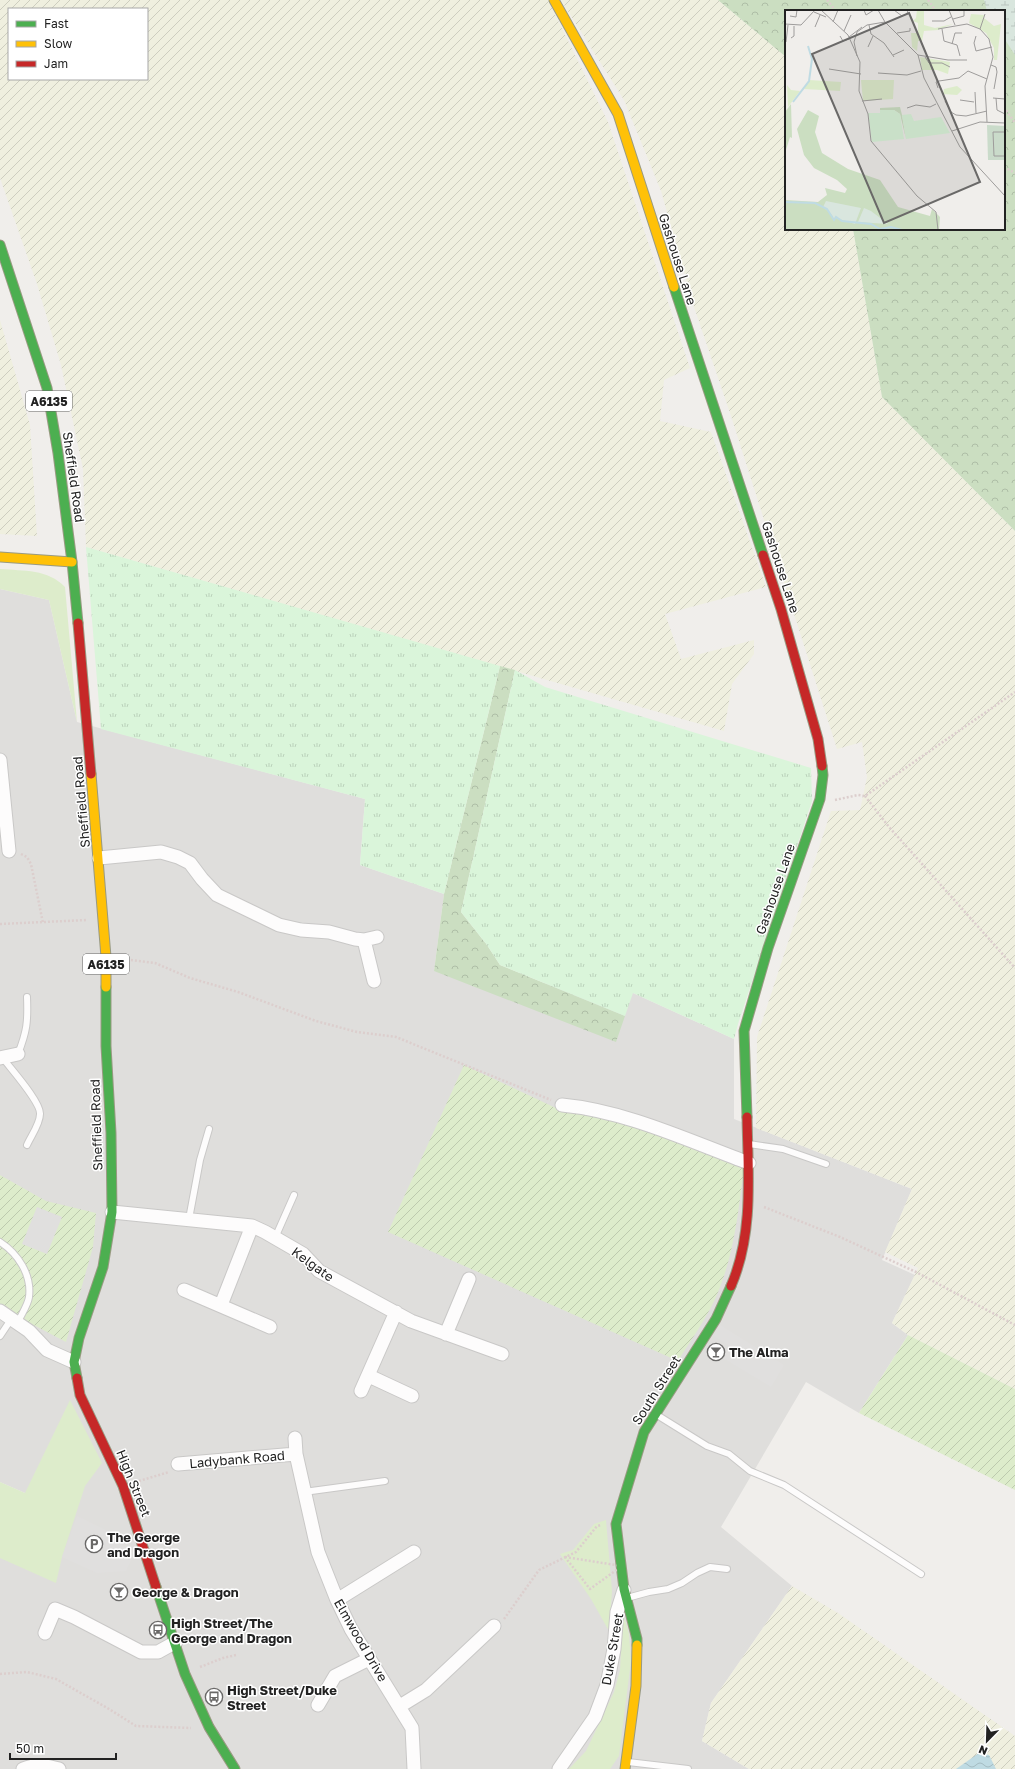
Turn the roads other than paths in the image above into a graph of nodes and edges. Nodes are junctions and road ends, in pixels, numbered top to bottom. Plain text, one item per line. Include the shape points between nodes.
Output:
1 (554, 0) edge
2 (0, 245) edge
3 (0, 557) edge
4 (72, 562) junction
5 (0, 760) edge
6 (9, 850) road end
7 (99, 858) junction
8 (377, 937) dead end
9 (364, 940) junction
10 (374, 981) dead end
11 (27, 997) dead end
12 (18, 1054) joint
13 (1, 1057) edge
14 (562, 1105) road end
15 (209, 1129) dead end
16 (748, 1144) junction
17 (27, 1145) dead end
18 (749, 1163) junction
19 (826, 1164) dead end
20 (294, 1195) dead end
21 (112, 1212) junction
22 (189, 1219) junction
23 (252, 1226) junction
24 (275, 1238) junction
25 (0, 1242) edge
26 (469, 1279) dead end
27 (184, 1290) dead end
28 (221, 1305) junction
29 (0, 1311) edge
30 (396, 1312) junction
31 (15, 1320) junction
32 (270, 1327) dead end
33 (446, 1334) junction
34 (0, 1336) edge
35 (502, 1354) dead end
36 (74, 1362) junction
37 (369, 1376) junction
38 (362, 1391) dead end
39 (412, 1396) dead end
40 (656, 1414) junction
41 (295, 1438) dead end
42 (296, 1454) junction
43 (178, 1464) road end
44 (385, 1481) dead end
45 (304, 1492) junction
46 (414, 1552) dead end
47 (727, 1568) dead end
48 (921, 1574) dead end
49 (625, 1594) junction
50 (337, 1600) junction
51 (494, 1626) road end
52 (44, 1633) dead end
53 (176, 1642) junction
54 (369, 1659) junction
55 (318, 1705) dead end
56 (400, 1706) junction
57 (626, 1765) edge
58 (23, 1769) edge
59 (59, 1769) edge
60 (235, 1769) edge
61 (414, 1769) edge
62 (559, 1769) edge
63 (688, 1769) edge

1 - 16 street, Gashouse Lane via 618,114 781,609 818,739 823,775 820,799 768,948 744,1031
2 - 4 street, Sheffield Road / A6135 via 46,388 58,453
3 - 4 street
4 - 7 street, Sheffield Road / A6135
5 - 6 street
7 - 9 street via 161,852 178,856 190,863 217,895 279,925
7 - 21 street, Sheffield Road / A6135 via 106,957 106,1046
8 - 9 street
9 - 10 street
11 - 12 lane via 28,1020
12 - 13 street
13 - 17 lane via 37,1102 41,1112
14 - 18 street via 584,1107 634,1120
15 - 22 lane via 200,1160
16 - 18 street, Gashouse Lane
16 - 19 lane via 783,1149
18 - 40 street, South Street via 749,1202 738,1269 716,1319
20 - 24 lane
21 - 22 street, Kelgate
21 - 36 street, Sheffield Road / A6135 via 103,1267 79,1338
22 - 23 street, Kelgate
23 - 24 street, Kelgate
23 - 28 street
24 - 30 street, Kelgate via 303,1254 319,1271
25 - 31 lane via 11,1249 25,1270 28,1281 29,1297
26 - 33 street
27 - 28 street
28 - 32 street
29 - 31 street
30 - 33 street, Kelgate via 411,1321
30 - 37 street
31 - 34 lane
31 - 36 street via 47,1350
33 - 35 street, Kelgate
36 - 53 street, High Street / A6135 via 80,1395 123,1486
37 - 38 street
37 - 39 street
40 - 48 lane via 707,1446 729,1454 750,1471 784,1485
40 - 49 street, South Street via 644,1432 616,1524
41 - 42 street, Elmwood Drive
42 - 43 street, Ladybank Road
42 - 45 street, Elmwood Drive
44 - 45 lane
45 - 50 street, Elmwood Drive via 318,1552
46 - 50 street
47 - 49 lane via 710,1567 668,1589
49 - 57 street, South Street via 637,1639 636,1686
49 - 62 street, Duke Street via 617,1612 614,1649 607,1685 598,1711
50 - 54 street, Elmwood Drive
51 - 56 street via 426,1690
52 - 53 street via 55,1609 141,1652 158,1652
53 - 60 street, High Street / A6135 via 185,1674 210,1727
54 - 55 street via 335,1676
54 - 56 street, Elmwood Drive
56 - 61 street, Elmwood Drive via 412,1728
57 - 63 lane
58 - 59 street via 43,1764

